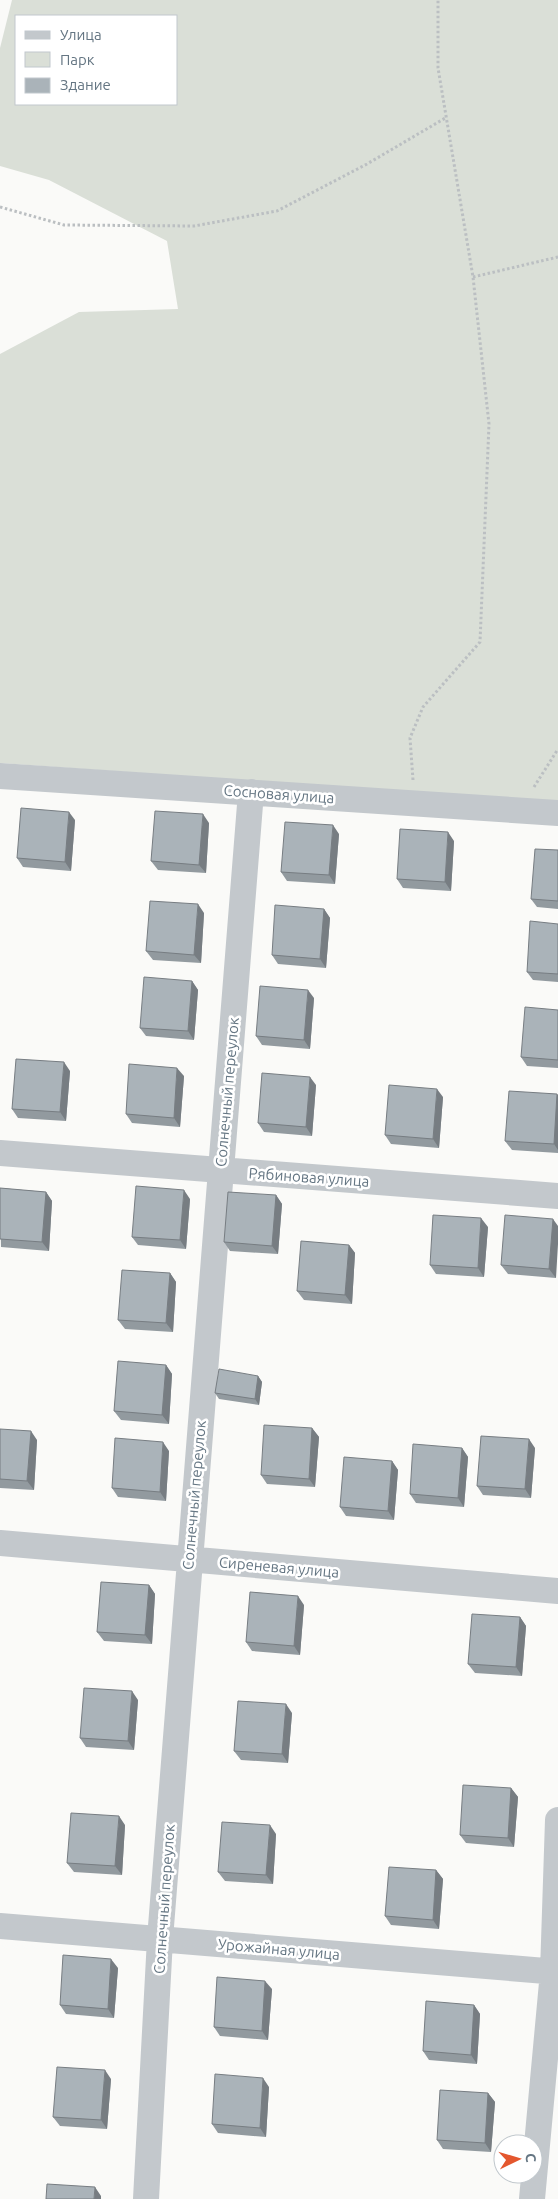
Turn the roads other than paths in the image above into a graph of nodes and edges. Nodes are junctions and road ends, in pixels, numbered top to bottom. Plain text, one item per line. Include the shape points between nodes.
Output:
1 (0, 776) edge
2 (251, 792) junction
3 (558, 812) edge
4 (0, 1153) edge
5 (221, 1170) junction
6 (558, 1196) edge
7 (0, 1543) edge
8 (189, 1559) junction
9 (558, 1590) edge
10 (558, 1820) edge
11 (0, 1926) edge
12 (160, 1940) junction
13 (556, 1972) edge
14 (146, 2199) edge
15 (532, 2199) edge

1 - 2 street, Сосновая улица
2 - 3 street, Сосновая улица
2 - 5 street, Солнечный переулок
4 - 5 street, Рябиновая улица
5 - 6 street, Рябиновая улица
5 - 8 street, Солнечный переулок
7 - 8 street, Сиреневая улица
8 - 9 street, Сиреневая улица
8 - 12 street, Солнечный переулок
10 - 13 street
11 - 12 street, Урожайная улица
12 - 13 street, Урожайная улица
12 - 14 street, Солнечный переулок
13 - 15 street

